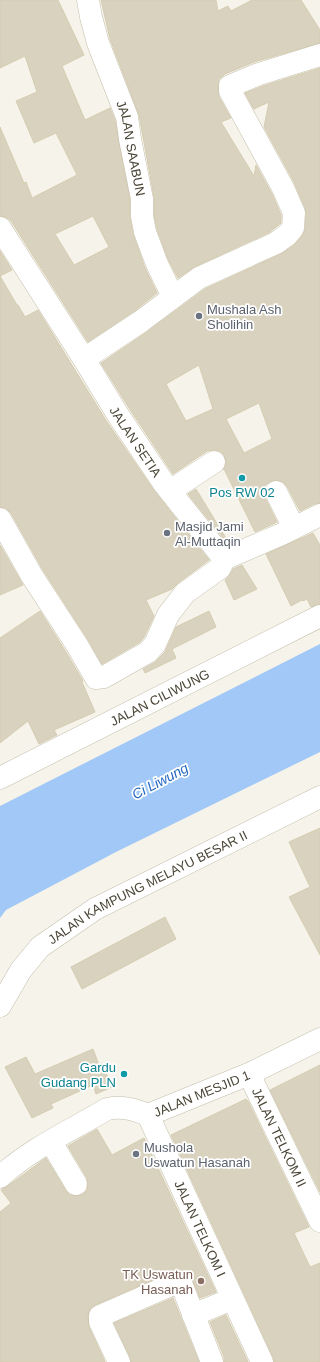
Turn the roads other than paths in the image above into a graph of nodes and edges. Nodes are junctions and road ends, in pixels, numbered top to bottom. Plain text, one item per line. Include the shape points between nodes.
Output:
1 (88, 0) edge
2 (320, 55) edge
3 (0, 228) edge
4 (173, 296) junction
5 (84, 359) junction
6 (214, 462) dead end
7 (170, 491) junction
8 (276, 492) dead end
9 (320, 515) edge
10 (0, 519) edge
11 (294, 528) junction
12 (224, 560) junction
13 (320, 616) edge
14 (0, 778) edge
15 (320, 797) edge
16 (0, 1006) edge
17 (320, 1039) edge
18 (249, 1074) junction
19 (148, 1115) junction
20 (51, 1142) junction
21 (0, 1177) edge
22 (76, 1184) dead end
23 (320, 1221) edge
24 (232, 1298) junction
25 (193, 1315) junction
26 (119, 1362) edge
27 (212, 1362) edge
28 (262, 1362) edge

1 - 4 street, JALAN SAABUN via 98,43 127,117 142,199 145,232
2 - 4 street via 230,86 230,91 283,188 294,213 293,228 276,243 199,278
3 - 5 street, JALAN SETIA
4 - 5 street via 140,322
5 - 7 street, JALAN SETIA via 118,415
6 - 7 street
7 - 12 street, JALAN SETIA
8 - 11 street
9 - 11 street
10 - 12 street via 32,576 96,678 104,677 148,652 155,644 168,615 185,593 220,568
11 - 12 street
13 - 14 street, JALAN CILIWUNG
15 - 16 street, JALAN KAMPUNG MELAYU BESAR II via 95,909 40,947 21,970
17 - 18 street, JALAN MESJID 1
18 - 19 street, JALAN MESJID 1
18 - 23 street, JALAN TELKOM II
19 - 20 street, JALAN MESJID 1 via 127,1108 107,1109
19 - 24 street, JALAN TELKOM I
20 - 21 street, JALAN MESJID 1 via 11,1167
20 - 22 street
24 - 25 street
24 - 28 street, JALAN TELKOM I
25 - 26 street via 181,1283 178,1282 100,1316 100,1322
25 - 27 street

